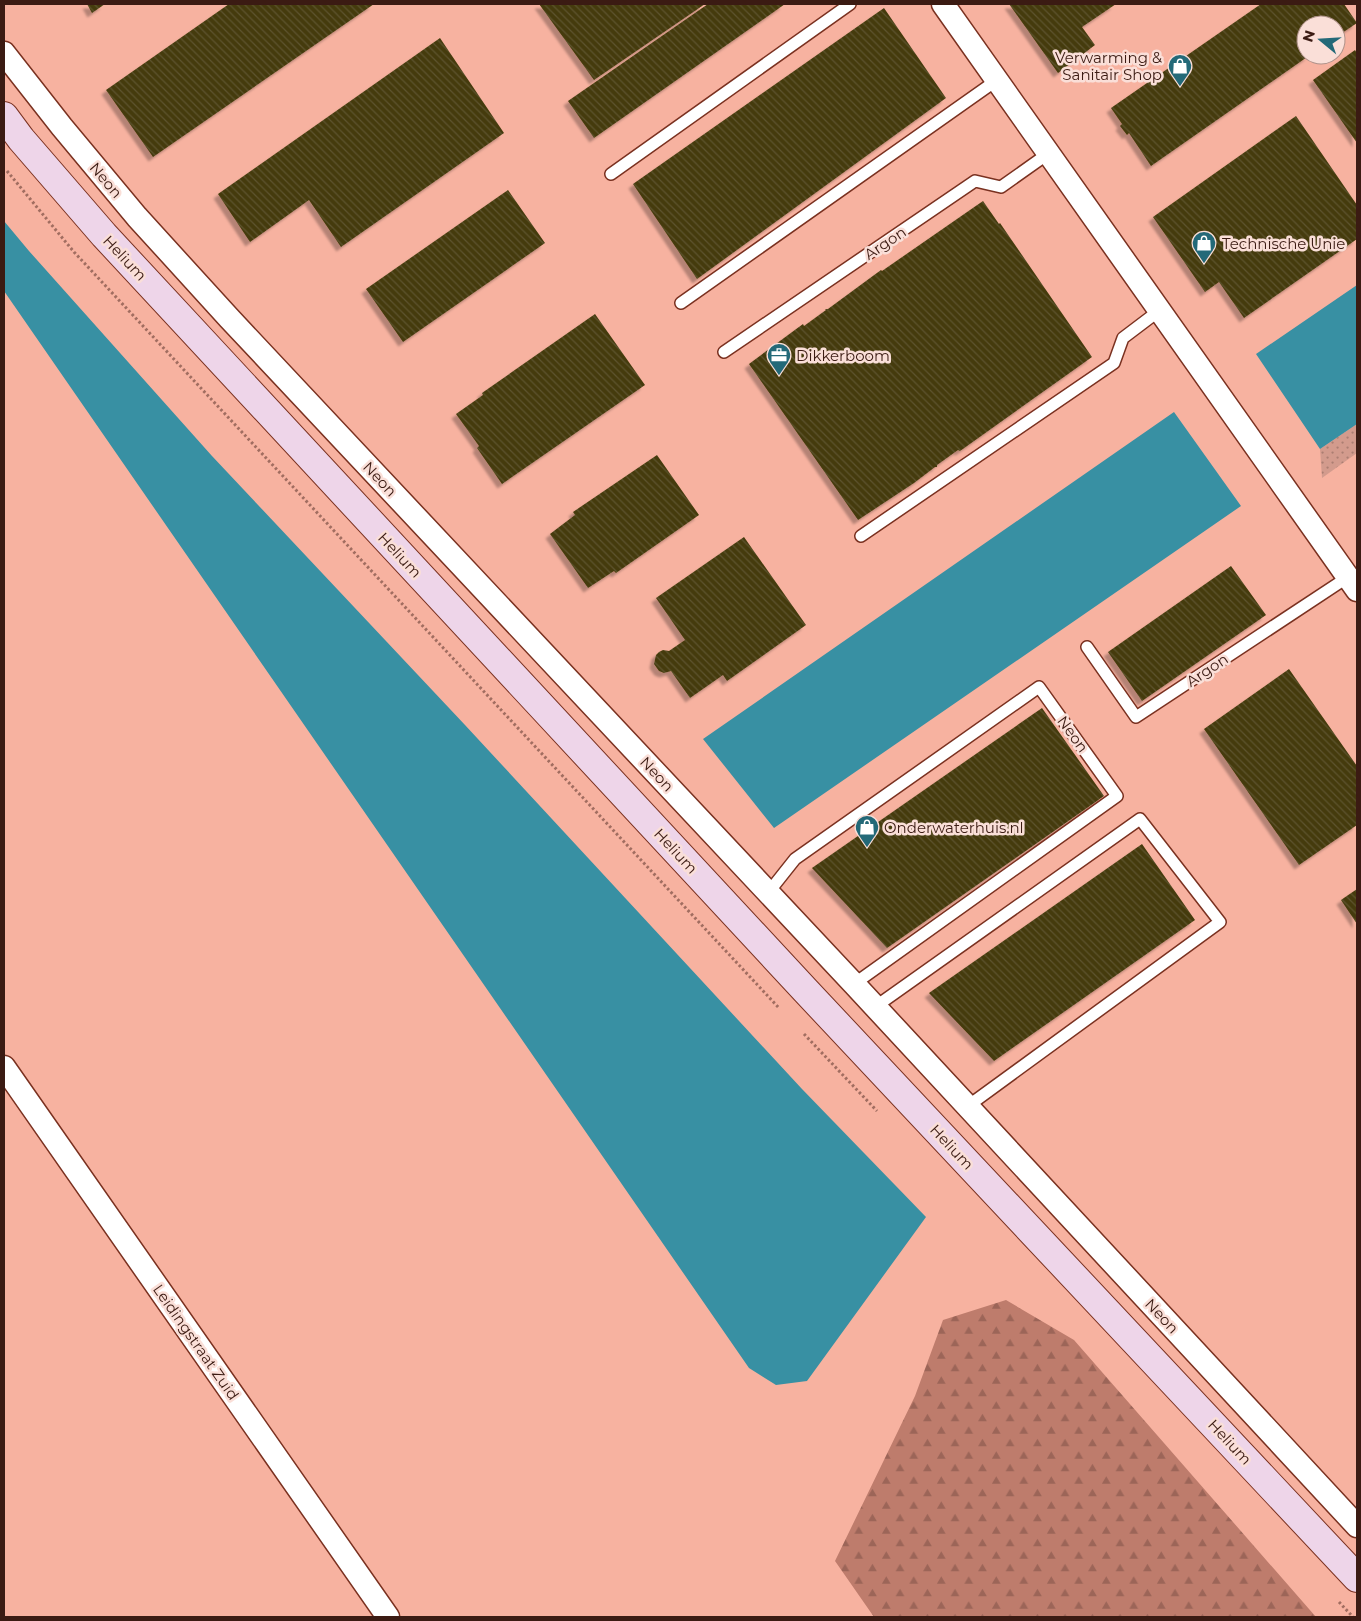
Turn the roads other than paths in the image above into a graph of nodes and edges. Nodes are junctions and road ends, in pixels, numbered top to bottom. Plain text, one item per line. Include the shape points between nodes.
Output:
1 (850, 4) edge
2 (943, 4) edge
3 (4, 54) edge
4 (997, 80) junction
5 (4, 116) edge
6 (1049, 153) junction
7 (611, 174) dead end
8 (681, 303) dead end
9 (1160, 310) junction
10 (724, 352) dead end
11 (861, 536) dead end
12 (1353, 583) edge
13 (1087, 648) dead end
14 (768, 893) junction
15 (854, 984) junction
16 (875, 1007) junction
17 (4, 1067) edge
18 (968, 1106) junction
19 (1357, 1526) edge
20 (1357, 1578) edge
21 (388, 1617) edge

1 - 7 lane
2 - 4 street, Argon
3 - 14 street, Neon via 137,217
4 - 6 street, Argon
4 - 8 lane
5 - 20 street, Helium via 104,235 806,992
6 - 9 street, Argon
6 - 10 lane, Argon via 1000,187 976,181
9 - 11 lane via 1123,338 1114,363
9 - 12 street, Argon
12 - 13 lane, Argon via 1136,717
14 - 15 street, Neon
14 - 15 lane, Neon via 795,859 1039,686 1117,796
15 - 16 street, Neon
16 - 18 street, Neon
16 - 18 lane via 1140,819 1220,922
17 - 21 street, Leidingstraat Zuid
18 - 19 street, Neon

